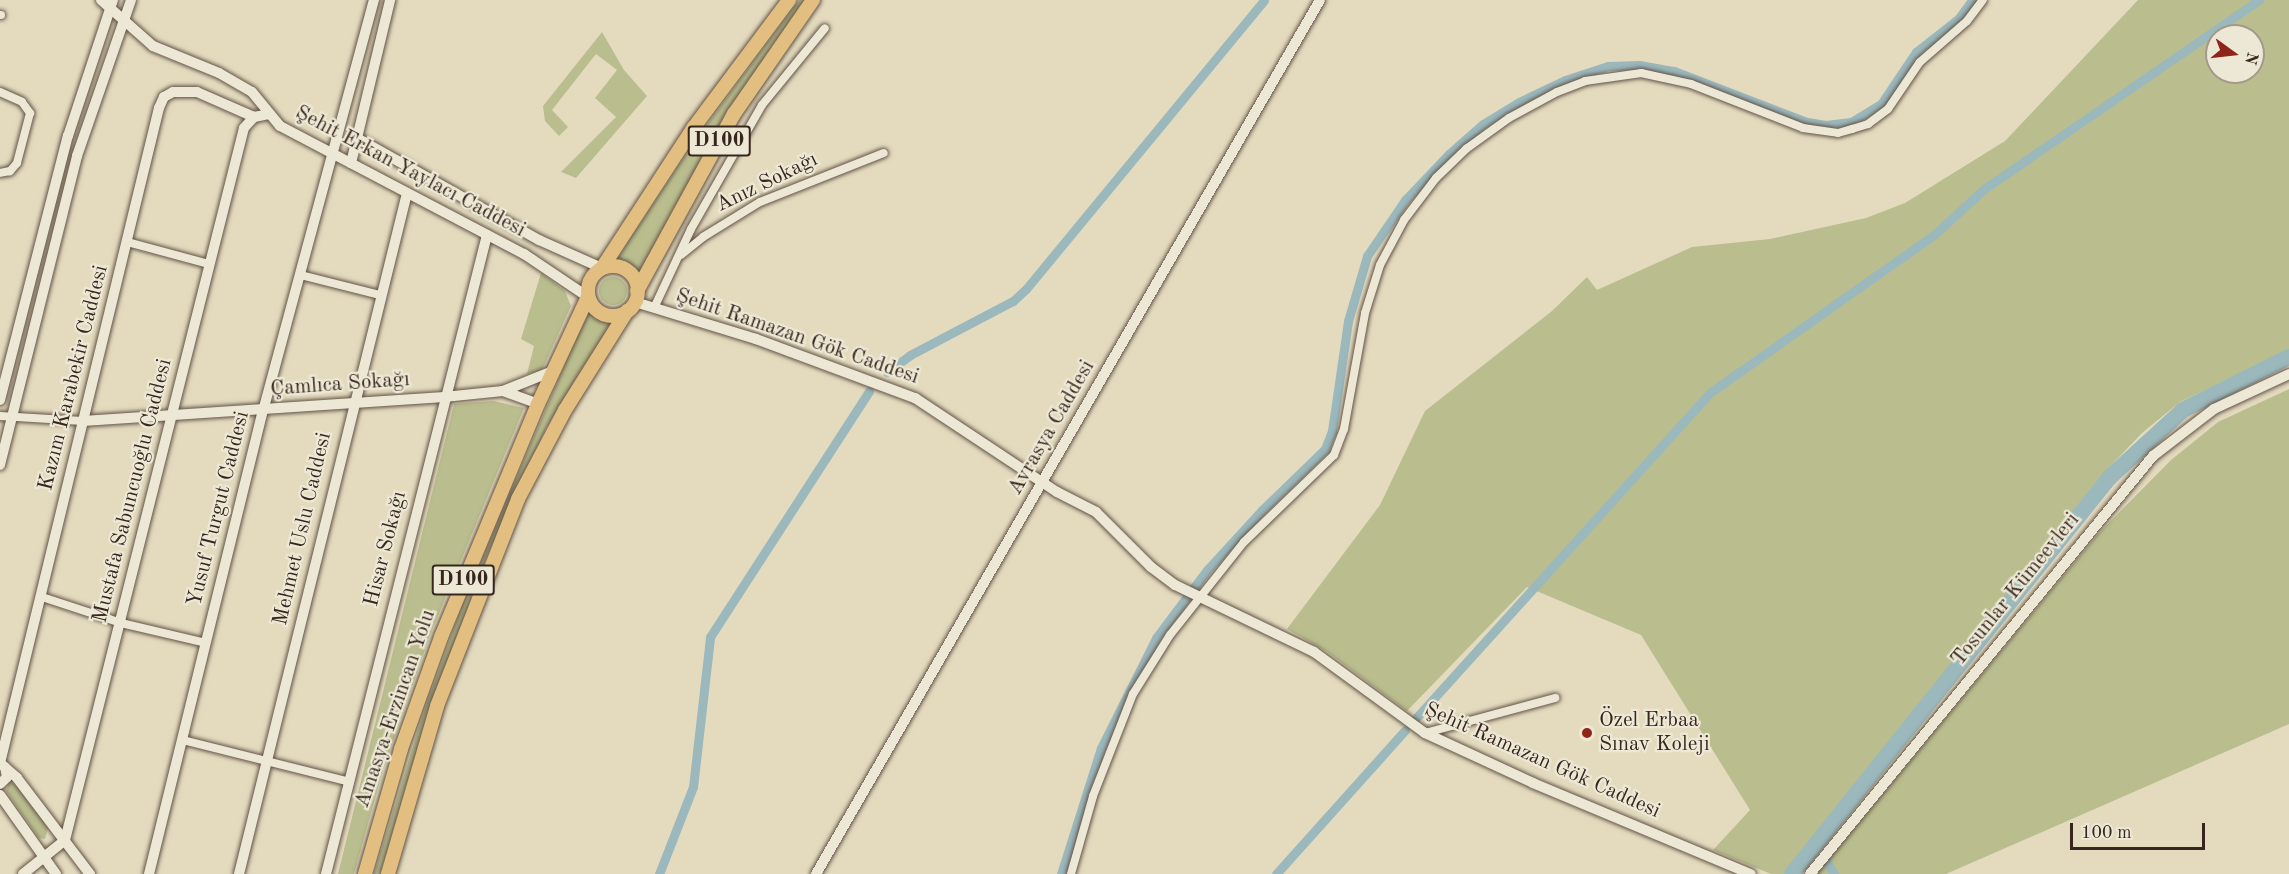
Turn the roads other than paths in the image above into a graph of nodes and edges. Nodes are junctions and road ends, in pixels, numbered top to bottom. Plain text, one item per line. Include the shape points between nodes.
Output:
1 (101, 0) edge
2 (131, 0) edge
3 (374, 0) edge
4 (390, 0) edge
5 (789, 0) edge
6 (813, 0) edge
7 (1320, 0) edge
8 (1983, 0) edge
9 (112, 5) edge
10 (124, 22) junction
11 (825, 28) dead end
12 (0, 92) edge
13 (269, 114) junction
14 (254, 117) junction
15 (357, 138) junction
16 (884, 153) dead end
17 (335, 155) junction
18 (351, 163) junction
19 (0, 173) edge
20 (407, 193) junction
21 (487, 235) junction
22 (127, 242) junction
23 (675, 261) junction
24 (209, 264) junction
25 (602, 268) junction
26 (301, 275) junction
27 (380, 296) junction
28 (588, 297) junction
29 (633, 301) junction
30 (654, 308) junction
31 (553, 371) junction
32 (2289, 374) edge
33 (502, 391) junction
34 (444, 397) junction
35 (0, 400) edge
36 (538, 404) junction
37 (352, 406) junction
38 (263, 411) junction
39 (0, 416) edge
40 (170, 416) junction
41 (12, 417) junction
42 (83, 421) junction
43 (0, 465) edge
44 (1042, 483) junction
45 (42, 597) junction
46 (1198, 598) junction
47 (121, 622) junction
48 (206, 643) junction
49 (1555, 698) dead end
50 (1425, 733) junction
51 (183, 740) junction
52 (268, 762) junction
53 (2, 764) edge
54 (350, 782) junction
55 (1, 783) edge
56 (0, 795) edge
57 (65, 840) junction
58 (45, 858) junction
59 (23, 874) edge
60 (56, 874) edge
61 (90, 874) edge
62 (149, 874) edge
63 (238, 874) edge
64 (326, 874) edge
65 (365, 874) edge
66 (388, 874) edge
67 (816, 874) edge
68 (1071, 874) edge
69 (1751, 874) edge
70 (1810, 874) edge

1 - 9 street, Şehit Erkan Yaylacı Caddesi
2 - 10 street
3 - 17 street, Yusuf Turgut Caddesi
4 - 15 street
5 - 25 highway, D100 via 694,127
6 - 29 highway, Amasya-Erzincan Yolu / D100 via 734,114
7 - 44 street, Avrasya Caddesi
8 - 46 street via 1967,21 1920,62 1888,109 1868,124 1838,133 1803,128 1691,84 1641,73 1585,81 1489,130 1436,178 1404,220 1384,255 1365,313 1344,429 1334,455 1256,529
9 - 10 street, Şehit Erkan Yaylacı Caddesi
9 - 35 street via 68,136
10 - 13 street, Şehit Erkan Yaylacı Caddesi via 153,46 238,82 259,98
10 - 41 street via 77,156
11 - 23 street via 762,105
12 - 19 street via 22,102 30,112 17,163 10,171
13 - 14 street
13 - 17 street, Şehit Erkan Yaylacı Caddesi via 280,126
14 - 22 street, Kazım Karabekir Caddesi via 197,92 173,92 164,97
14 - 24 street, Mustafa Sabuncuoğlu Caddesi via 244,128
15 - 18 street
15 - 25 street, Şehit Erkan Yaylacı Caddesi via 539,240
16 - 23 street, Anız Sokağı via 802,182 760,202 703,237
17 - 18 street, Şehit Erkan Yaylacı Caddesi
17 - 26 street, Yusuf Turgut Caddesi
18 - 20 street, Şehit Erkan Yaylacı Caddesi
20 - 21 street, Şehit Erkan Yaylacı Caddesi
20 - 27 street, Mehmet Uslu Caddesi
21 - 28 street, Şehit Erkan Yaylacı Caddesi
21 - 34 street, Hisar Sokağı
22 - 24 street
22 - 42 street, Kazım Karabekir Caddesi
23 - 30 street
24 - 40 street, Mustafa Sabuncuoğlu Caddesi
25 - 28 highway via 590,280
25 - 29 highway via 626,270 635,279
26 - 27 street
26 - 38 street, Yusuf Turgut Caddesi
27 - 37 street, Mehmet Uslu Caddesi
28 - 29 highway via 604,314
28 - 31 highway, Amasya-Erzincan Yolu / D100
29 - 30 street, Şehit Ramazan Gök Caddesi
29 - 66 highway, Amasya-Erzincan Yolu / D100 via 555,427 518,499 437,706
30 - 44 street, Şehit Ramazan Gök Caddesi via 897,390 943,414
31 - 33 street, Çamlıca Sokağı
31 - 36 highway, Amasya-Erzincan Yolu / D100
32 - 70 street, Tosunlar Kümeevleri via 2214,409 2153,456
33 - 34 street, Çamlıca Sokağı
33 - 36 street, Çamlıca Sokağı
34 - 37 street, Çamlıca Sokağı
34 - 54 street, Hisar Sokağı
36 - 65 highway, Amasya-Erzincan Yolu / D100 via 425,680
37 - 38 street, Çamlıca Sokağı
37 - 52 street, Mehmet Uslu Caddesi
38 - 40 street, Çamlıca Sokağı
38 - 48 street, Yusuf Turgut Caddesi
39 - 41 street, Çamlıca Sokağı
40 - 42 street, Çamlıca Sokağı
40 - 47 street, Mustafa Sabuncuoğlu Caddesi
41 - 42 street, Çamlıca Sokağı
41 - 43 street
42 - 45 street, Kazım Karabekir Caddesi
44 - 46 street, Şehit Ramazan Gök Caddesi via 1096,512 1151,567
44 - 67 street, Avrasya Caddesi
45 - 47 street
45 - 53 street, Kazım Karabekir Caddesi
46 - 50 street, Şehit Ramazan Gök Caddesi via 1314,652
46 - 68 street via 1146,670 1119,723
47 - 48 street
47 - 57 street, Mustafa Sabuncuoğlu Caddesi
48 - 51 street, Yusuf Turgut Caddesi
49 - 50 street
50 - 69 street, Şehit Ramazan Gök Caddesi via 1533,783
51 - 52 street
51 - 62 street, Yusuf Turgut Caddesi
52 - 54 street
52 - 63 street, Mehmet Uslu Caddesi
53 - 55 street, Kazım Karabekir Caddesi via 8,774
53 - 57 street
54 - 64 street, Hisar Sokağı
56 - 58 street
57 - 58 street
57 - 61 street
58 - 59 street
58 - 60 street

